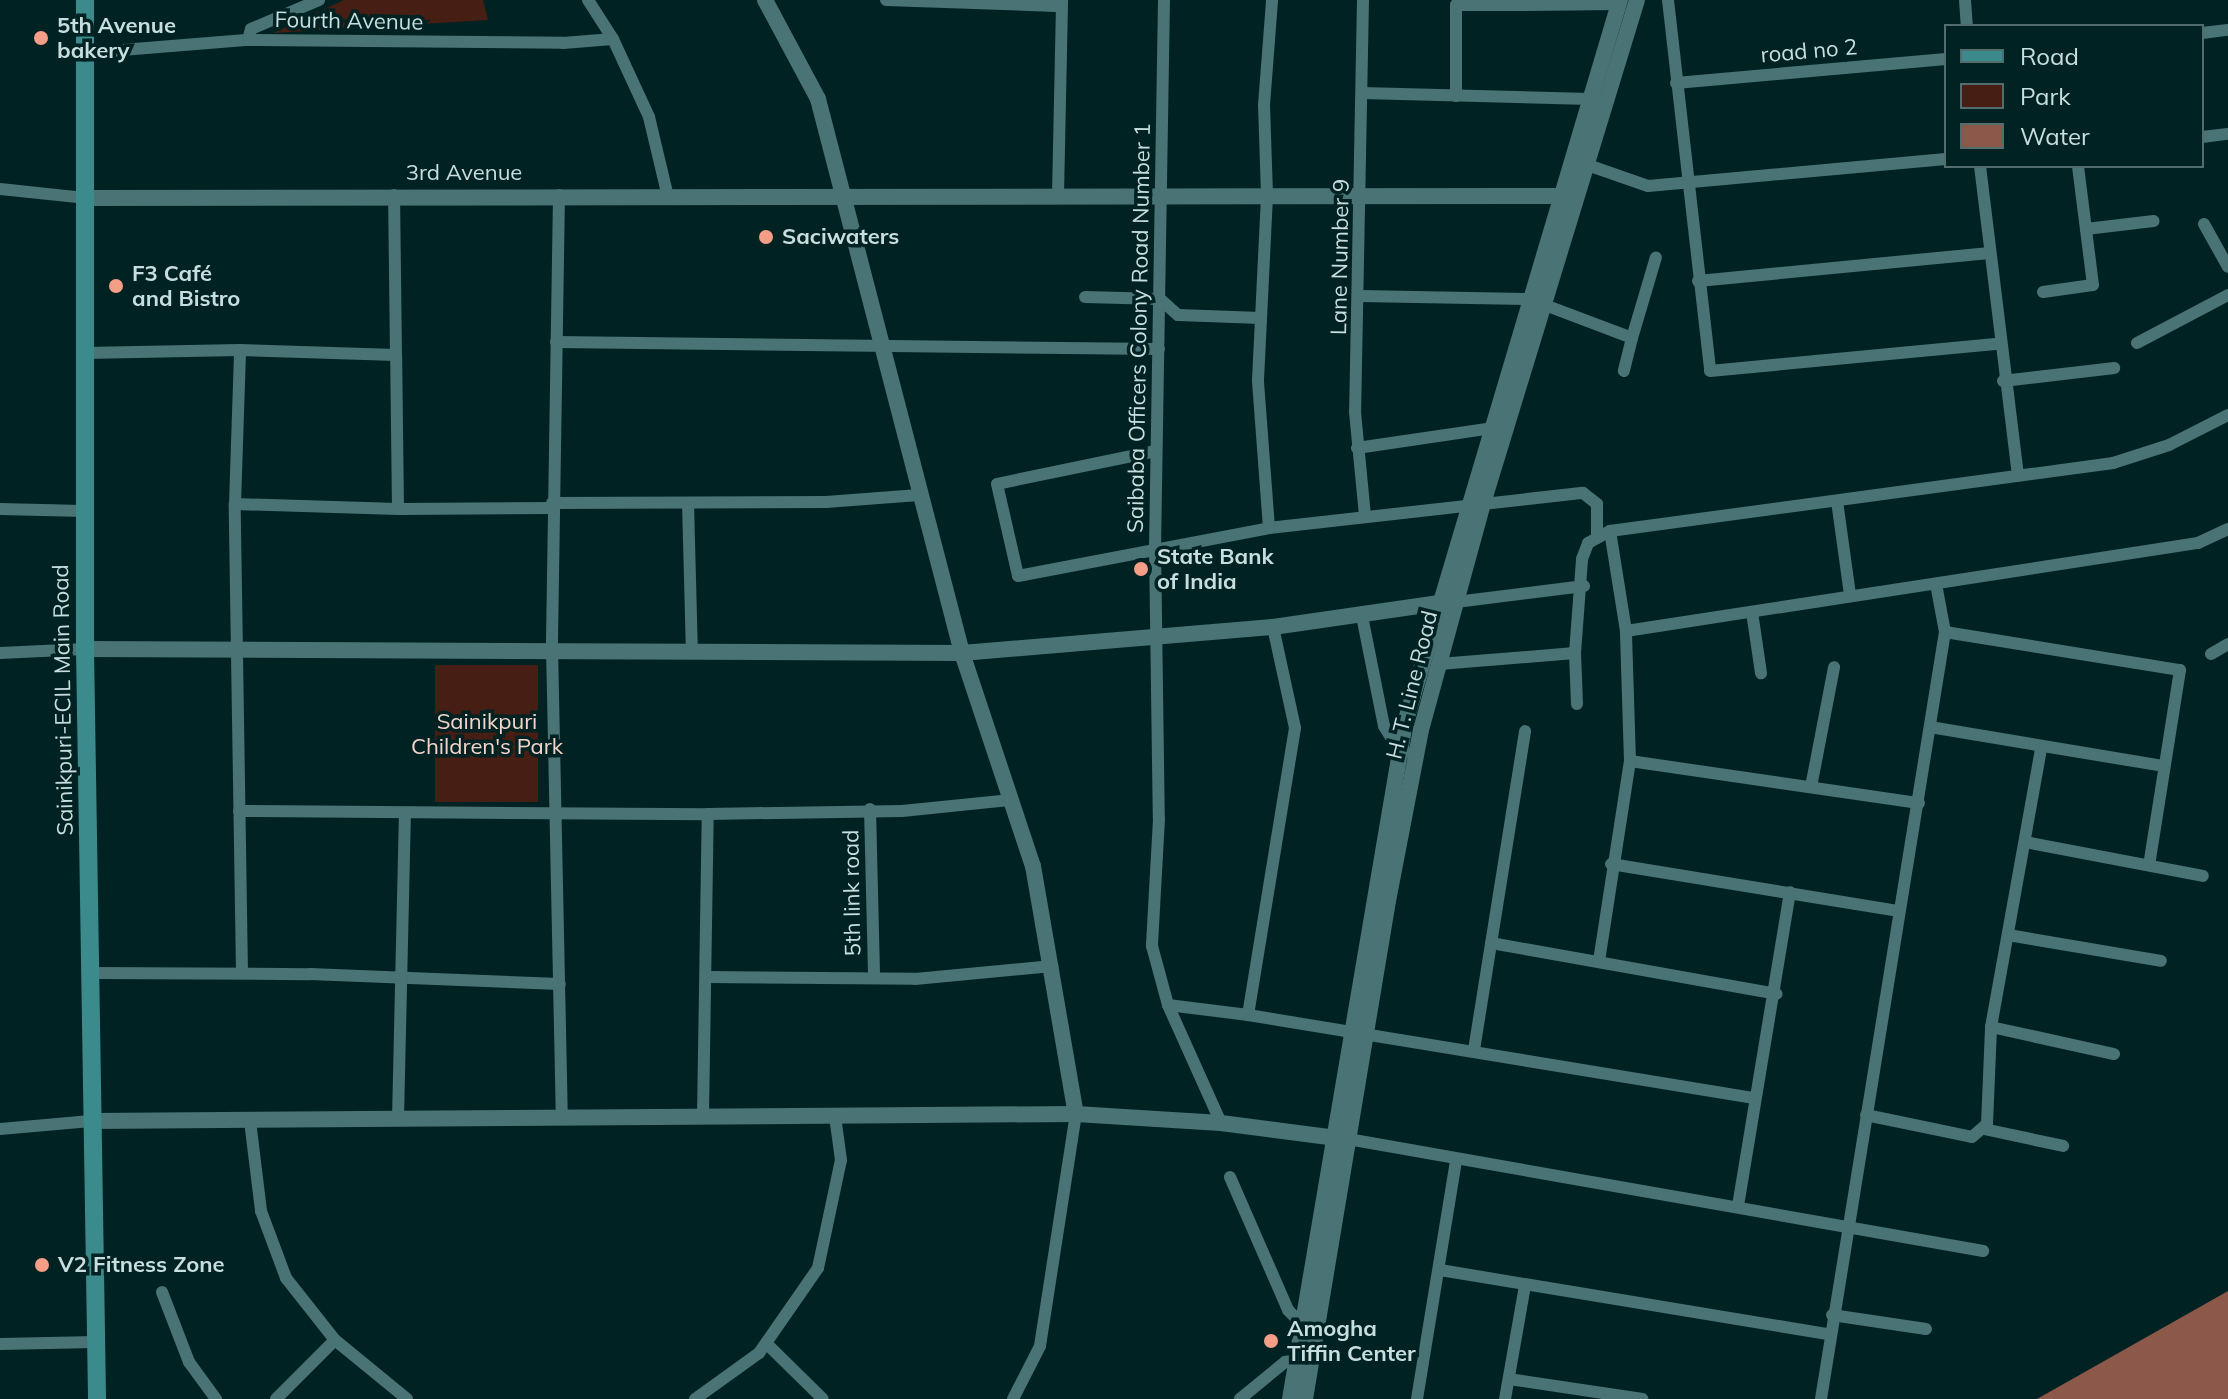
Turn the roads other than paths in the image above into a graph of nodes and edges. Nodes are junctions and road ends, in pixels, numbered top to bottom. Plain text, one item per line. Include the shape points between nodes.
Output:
1 (85, 0) edge
2 (319, 0) edge
3 (588, 0) edge
4 (765, 0) edge
5 (886, 0) edge
6 (1164, 0) edge
7 (1272, 0) edge
8 (1363, 0) edge
9 (1637, 0) edge
10 (1668, 0) edge
11 (1965, 0) edge
12 (1518, 2) edge
13 (1619, 2) edge
14 (1062, 3) edge
15 (1967, 24) edge
16 (2228, 30) edge
17 (2204, 33) edge
18 (613, 39) junction
19 (248, 40) junction
20 (85, 53) junction
21 (1944, 59) edge
22 (1676, 83) junction
23 (1362, 93) junction
24 (1456, 96) junction
25 (1589, 98) junction
26 (1608, 99) junction
27 (2228, 134) edge
28 (2204, 137) edge
29 (1944, 159) edge
30 (1579, 162) junction
31 (1980, 168) edge
32 (2078, 168) edge
33 (1687, 183) junction
34 (0, 189) edge
35 (842, 194) junction
36 (394, 195) junction
37 (559, 195) junction
38 (1058, 195) junction
39 (1162, 195) junction
40 (1267, 195) junction
41 (668, 197) junction
42 (1361, 197) junction
43 (85, 198) junction
44 (1567, 198) junction
45 (2154, 221) dead end
46 (2204, 224) dead end
47 (2086, 229) junction
48 (1990, 253) junction
49 (1656, 257) dead end
50 (2228, 267) edge
51 (1698, 281) junction
52 (2043, 292) dead end
53 (2228, 295) edge
54 (1359, 296) junction
55 (1085, 297) dead end
56 (1160, 299) junction
57 (1536, 302) junction
58 (1261, 318) junction
59 (1632, 338) junction
60 (556, 342) junction
61 (2137, 343) dead end
62 (1998, 344) junction
63 (881, 346) junction
64 (1159, 349) junction
65 (240, 350) junction
66 (85, 353) junction
67 (396, 355) junction
68 (2114, 368) dead end
69 (1624, 371) dead end
70 (2003, 381) junction
71 (2228, 415) edge
72 (1498, 428) junction
73 (1357, 448) junction
74 (1156, 451) junction
75 (2018, 476) junction
76 (919, 495) junction
77 (1476, 501) junction
78 (1837, 501) junction
79 (688, 503) junction
80 (235, 504) junction
81 (553, 505) junction
82 (0, 509) edge
83 (398, 509) junction
84 (84, 511) junction
85 (1365, 515) junction
86 (1269, 528) junction
87 (2228, 529) edge
88 (1610, 531) junction
89 (1597, 538) junction
90 (1155, 546) junction
91 (1936, 584) junction
92 (1584, 586) junction
93 (1850, 595) junction
94 (1448, 602) junction
95 (1752, 612) junction
96 (1362, 616) junction
97 (1273, 627) junction
98 (1626, 631) junction
99 (1945, 632) junction
100 (1156, 637) junction
101 (2228, 644) edge
102 (240, 647) junction
103 (552, 647) junction
104 (85, 649) junction
105 (692, 651) junction
106 (0, 653) edge
107 (962, 653) junction
108 (1575, 653) junction
109 (2211, 654) dead end
110 (1439, 664) junction
111 (1834, 667) dead end
112 (1761, 673) dead end
113 (1577, 704) dead end
114 (1930, 727) junction
115 (1525, 731) dead end
116 (2041, 748) junction
117 (1399, 750) junction
118 (1416, 756) junction
119 (1630, 761) junction
120 (2163, 766) junction
121 (1811, 787) junction
122 (1011, 800) junction
123 (1919, 803) junction
124 (870, 809) junction
125 (239, 811) junction
126 (405, 813) junction
127 (557, 813) junction
128 (708, 814) junction
129 (2025, 842) junction
130 (1611, 864) junction
131 (2149, 865) junction
132 (2203, 876) dead end
133 (1790, 892) junction
134 (1899, 911) junction
135 (2008, 935) junction
136 (1491, 943) junction
137 (1599, 961) junction
138 (2161, 961) dead end
139 (1052, 966) junction
140 (90, 973) junction
141 (242, 973) junction
142 (706, 977) junction
143 (874, 977) junction
144 (400, 981) junction
145 (560, 984) junction
146 (1776, 994) junction
147 (1168, 1005) junction
148 (1248, 1015) junction
149 (1991, 1027) junction
150 (1358, 1032) junction
151 (1474, 1050) junction
152 (2114, 1054) dead end
153 (1754, 1098) junction
154 (1076, 1114) junction
155 (562, 1115) junction
156 (1866, 1115) junction
157 (703, 1116) junction
158 (835, 1116) junction
159 (398, 1119) junction
160 (91, 1121) junction
161 (250, 1121) junction
162 (1221, 1123) junction
163 (0, 1129) edge
164 (1984, 1129) junction
165 (1342, 1138) junction
166 (2063, 1146) dead end
167 (1456, 1160) junction
168 (1230, 1177) dead end
169 (1738, 1206) junction
170 (1850, 1227) junction
171 (1983, 1251) dead end
172 (1440, 1270) junction
173 (1525, 1286) junction
174 (162, 1292) dead end
175 (1832, 1315) junction
176 (1926, 1329) dead end
177 (1309, 1330) junction
178 (1828, 1334) junction
179 (335, 1340) junction
180 (96, 1342) junction
181 (0, 1344) edge
182 (767, 1344) junction
183 (1304, 1360) junction
184 (1509, 1379) junction
185 (97, 1399) edge
186 (216, 1399) edge
187 (276, 1399) edge
188 (407, 1399) edge
189 (695, 1399) edge
190 (823, 1399) edge
191 (1013, 1399) edge
192 (1240, 1399) edge
193 (1290, 1399) edge
194 (1305, 1399) edge
195 (1417, 1399) edge
196 (1505, 1399) edge
197 (1643, 1399) edge
198 (1821, 1399) edge

1 - 20 main road, Sainikpuri-ECIL Main Road
2 - 19 street via 251,29
3 - 18 street
4 - 35 street via 818,99
5 - 14 street
6 - 39 street, Saibaba Officers Colony Road Number 1
7 - 40 street via 1264,105
8 - 23 street, Lane Number 9
9 - 26 street, H. T. Line Road
10 - 22 street
11 - 15 street
12 - 13 street
12 - 24 street via 1456,5
13 - 25 street, H. T. Line Road
14 - 38 street
16 - 17 street
18 - 19 street, Fourth Avenue
18 - 41 street via 649,117
19 - 20 street, Fourth Avenue
20 - 43 main road, Sainikpuri-ECIL Main Road
21 - 22 street, road no 2
22 - 33 street
23 - 24 street
23 - 42 street, Lane Number 9
24 - 25 street
25 - 26 street
25 - 30 street, H. T. Line Road
26 - 30 street, H. T. Line Road
27 - 28 street
29 - 33 street via 1697,178
30 - 33 street via 1648,186
30 - 44 street, H. T. Line Road
31 - 48 street
32 - 47 street
33 - 51 street
34 - 43 street
35 - 38 street, 3rd Avenue
35 - 41 street, 3rd Avenue
35 - 63 street
36 - 37 street, 3rd Avenue
36 - 43 street, 3rd Avenue
36 - 67 street
37 - 41 street, 3rd Avenue
37 - 60 street
38 - 39 street, 3rd Avenue
39 - 40 street, 3rd Avenue
39 - 56 street, Saibaba Officers Colony Road Number 1
40 - 42 street, 3rd Avenue
40 - 58 street
42 - 44 street, 3rd Avenue
42 - 54 street, Lane Number 9
43 - 66 main road, Sainikpuri-ECIL Main Road
44 - 57 street, H. T. Line Road
45 - 47 street
46 - 50 street
47 - 52 street via 2093,285
48 - 51 street
48 - 62 street
49 - 59 street
51 - 62 street via 1710,371
53 - 61 street
54 - 57 street
54 - 73 street, Lane Number 9
55 - 56 street
56 - 58 street via 1178,315
56 - 64 street, Saibaba Officers Colony Road Number 1
57 - 59 street
57 - 72 street, H. T. Line Road
58 - 86 street via 1258,380
59 - 69 street
60 - 63 street
60 - 81 street
62 - 70 street
63 - 64 street
63 - 76 street
64 - 74 street, Saibaba Officers Colony Road Number 1
65 - 66 street
65 - 67 street
65 - 80 street
66 - 84 main road, Sainikpuri-ECIL Main Road
67 - 83 street
68 - 70 street
70 - 75 street
71 - 75 street via 2169,445 2113,463
72 - 73 street
72 - 77 street, H. T. Line Road
73 - 85 street, Lane Number 9
74 - 90 street, Saibaba Officers Colony Road Number 1
74 - 90 street via 997,484 1018,576
75 - 78 street
76 - 79 street
76 - 107 street
77 - 85 street
77 - 89 street via 1583,493 1597,504
77 - 94 street, H. T. Line Road
78 - 88 street
78 - 93 street
79 - 81 street
79 - 105 street
80 - 83 street
80 - 102 street
81 - 83 street
81 - 103 street
82 - 84 street
84 - 104 main road, Sainikpuri-ECIL Main Road
85 - 86 street
86 - 90 street
87 - 91 street via 2198,543
88 - 89 street
88 - 98 street
89 - 92 street via 1588,543 1582,559
90 - 100 street, Saibaba Officers Colony Road Number 1
91 - 93 street
91 - 99 street
92 - 94 street
92 - 108 street
93 - 95 street
94 - 96 street
94 - 110 street, H. T. Line Road
94 - 117 street, H. T. Line Road
95 - 98 street
95 - 112 street
96 - 97 street
96 - 117 street via 1384,726
97 - 100 street
97 - 148 street via 1295,728
98 - 119 street
99 - 114 street
99 - 120 street via 2180,670
100 - 107 street
100 - 147 street, Saibaba Officers Colony Road Number 1 via 1159,819 1152,946
101 - 109 street
102 - 103 street
102 - 104 street
102 - 125 street
103 - 105 street
103 - 127 street
104 - 106 street
104 - 140 main road, Sainikpuri-ECIL Main Road
105 - 107 street
107 - 122 street
108 - 110 street
108 - 113 street
110 - 118 street, H. T. Line Road
111 - 121 street
114 - 116 street
114 - 123 street
115 - 136 street
116 - 120 street
116 - 129 street
117 - 118 street
117 - 150 street, H. T. Line Road
118 - 150 street, H. T. Line Road
119 - 121 street
119 - 130 street
120 - 131 street
121 - 123 street
122 - 124 street
122 - 139 street via 1033,866
123 - 134 street
124 - 128 street
124 - 143 street, 5th link road
125 - 126 street
125 - 141 street
126 - 127 street
126 - 144 street
127 - 128 street
127 - 145 street
128 - 142 street
129 - 131 street
129 - 135 street
130 - 133 street
130 - 137 street
131 - 132 street
133 - 134 street
133 - 146 street
134 - 156 street
135 - 138 street
135 - 149 street
136 - 137 street
136 - 151 street
137 - 146 street
139 - 143 street via 915,979
139 - 154 street
140 - 141 street
140 - 160 main road, Sainikpuri-ECIL Main Road
141 - 144 street
142 - 143 street
142 - 157 street
144 - 145 street
144 - 159 street
145 - 155 street
146 - 153 street
147 - 148 street
147 - 162 street, Saibaba Officers Colony Road Number 1
148 - 150 street
149 - 152 street
149 - 164 street via 1989,1118
150 - 151 street
150 - 165 street, H. T. Line Road
151 - 153 street
153 - 169 street
154 - 158 street
154 - 162 street
154 - 191 street via 1040,1346
155 - 157 street
155 - 159 street
156 - 164 street via 1972,1137
156 - 170 street
157 - 158 street
158 - 182 street via 841,1160 818,1268
159 - 161 street
160 - 161 street
160 - 163 street
160 - 180 main road, Sainikpuri-ECIL Main Road
161 - 179 street via 261,1211 286,1278
162 - 165 street
164 - 166 street
165 - 167 street
165 - 177 street, H. T. Line Road
167 - 169 street
167 - 172 street
168 - 177 street via 1288,1310
169 - 170 street
170 - 171 street
170 - 175 street
172 - 173 street
172 - 195 street
173 - 178 street
173 - 184 street
174 - 186 street via 189,1362
175 - 176 street
175 - 178 street
177 - 183 street, H. T. Line Road
178 - 198 street
179 - 187 street
179 - 188 street
180 - 181 street
180 - 185 main road, Sainikpuri-ECIL Main Road
182 - 189 street
182 - 190 street
183 - 192 street via 1275,1369
183 - 193 street, H. T. Line Road
183 - 194 street, H. T. Line Road
184 - 196 street
184 - 197 street

